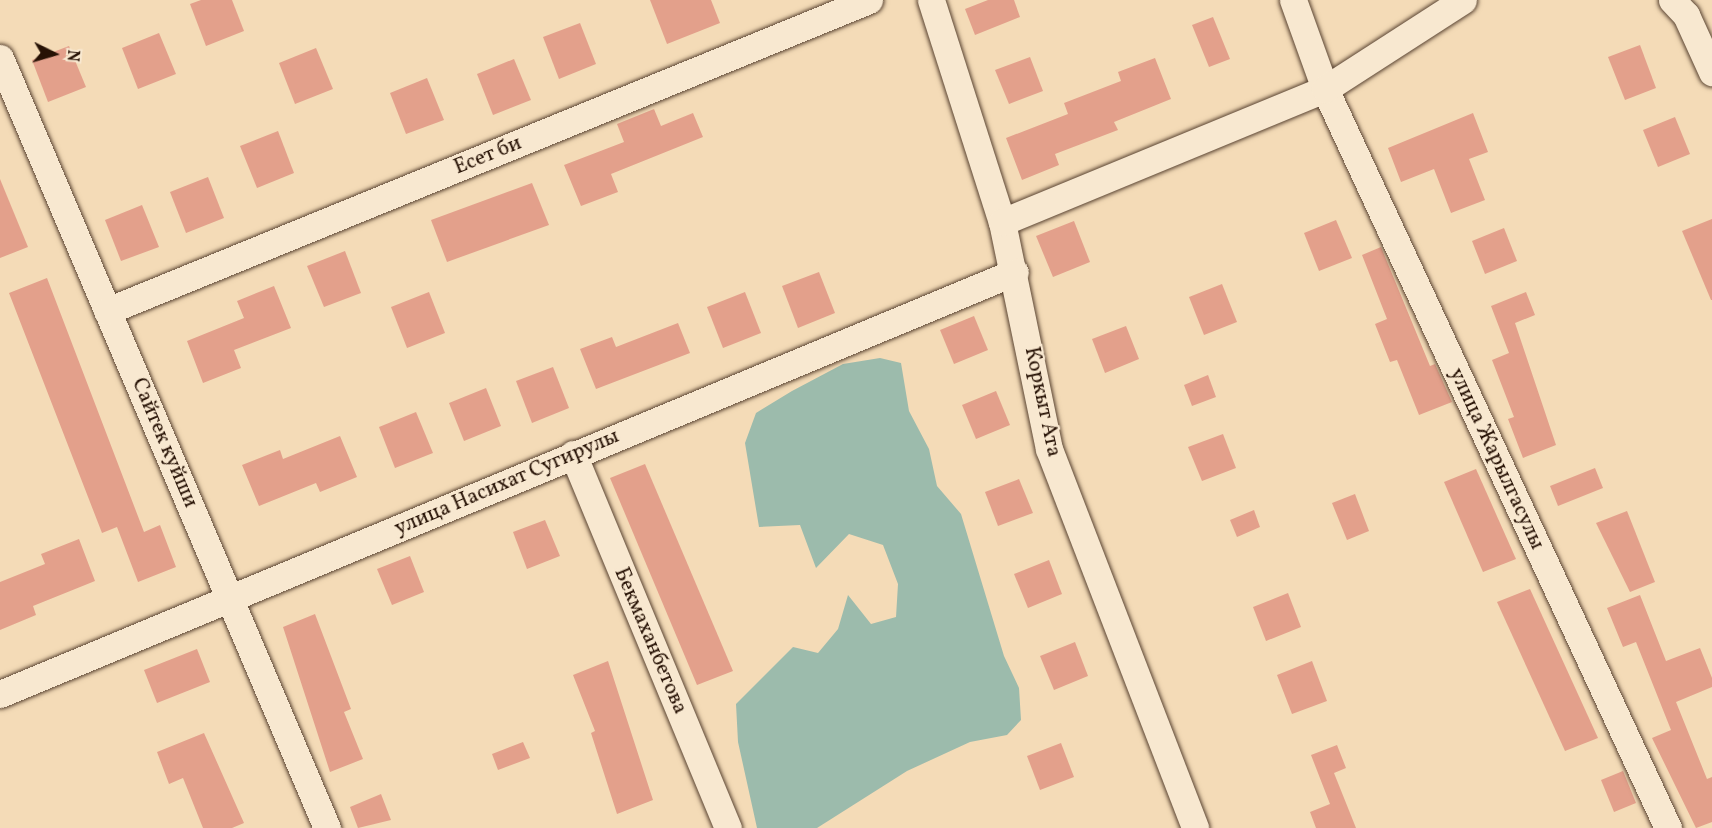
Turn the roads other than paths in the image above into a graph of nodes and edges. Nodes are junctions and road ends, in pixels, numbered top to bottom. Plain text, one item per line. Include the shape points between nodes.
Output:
1 (869, 0) edge
2 (931, 0) edge
3 (1293, 0) edge
4 (1463, 0) edge
5 (1679, 8) edge
6 (0, 58) edge
7 (1712, 72) edge
8 (1325, 89) junction
9 (1002, 222) junction
10 (1015, 272) junction
11 (108, 311) junction
12 (573, 454) junction
13 (230, 601) junction
14 (0, 694) edge
15 (327, 828) edge
16 (728, 828) edge
17 (1195, 828) edge
18 (1668, 828) edge

1 - 11 street, Есет би
2 - 9 street, Коркыт Ата
3 - 8 street, улица Жарылгасулы
4 - 8 street
5 - 7 street
6 - 11 street, Сайтек куйши
8 - 9 street
8 - 18 street, улица Жарылгасулы
9 - 10 street, Коркыт Ата
10 - 12 street, улица Насихат Сугирулы
10 - 17 street, Коркыт Ата via 1049,449
11 - 13 street, Сайтек куйши
12 - 13 street, улица Насихат Сугирулы
12 - 16 street, Бекмаханбетова
13 - 14 street, улица Насихат Сугирулы
13 - 15 street, Сайтек куйши

